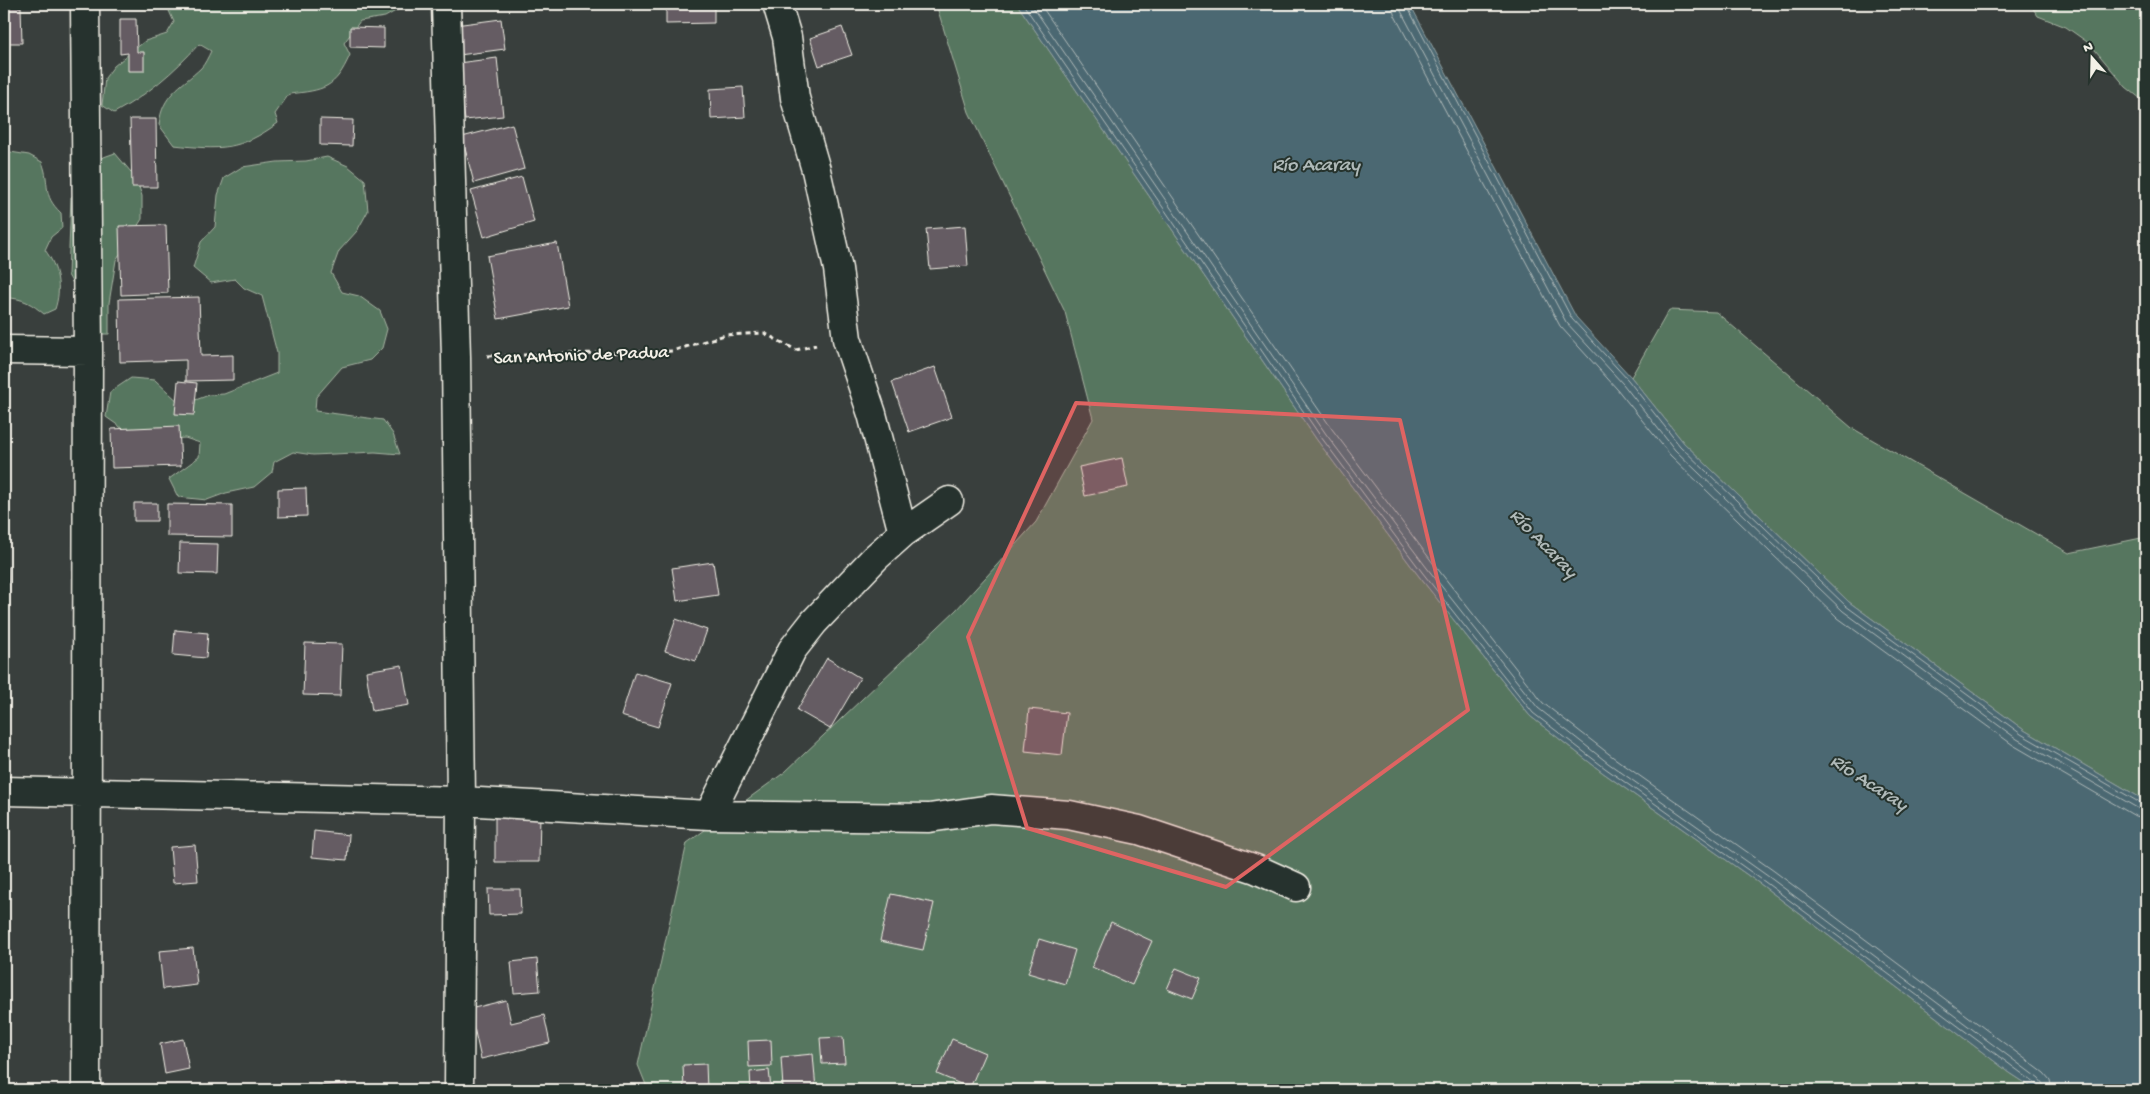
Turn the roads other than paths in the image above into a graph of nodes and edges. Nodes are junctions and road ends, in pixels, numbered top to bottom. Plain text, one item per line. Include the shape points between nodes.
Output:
1 (85, 4) edge
2 (446, 4) edge
3 (777, 4) edge
4 (4, 350) edge
5 (88, 351) junction
6 (949, 501) dead end
7 (903, 533) junction
8 (4, 791) edge
9 (86, 792) junction
10 (460, 802) junction
11 (710, 815) junction
12 (1296, 887) dead end
13 (86, 1090) edge
14 (459, 1090) edge

1 - 5 street
2 - 10 street via 456,357
3 - 7 street via 787,37 795,98 816,170 838,269 847,339 872,414
4 - 5 street
5 - 9 street
6 - 7 street
7 - 11 street via 844,589 792,650
8 - 9 street
9 - 10 street
9 - 13 street
10 - 11 street
10 - 14 street
11 - 12 street via 929,818 992,809 1069,815 1139,830 1256,868

